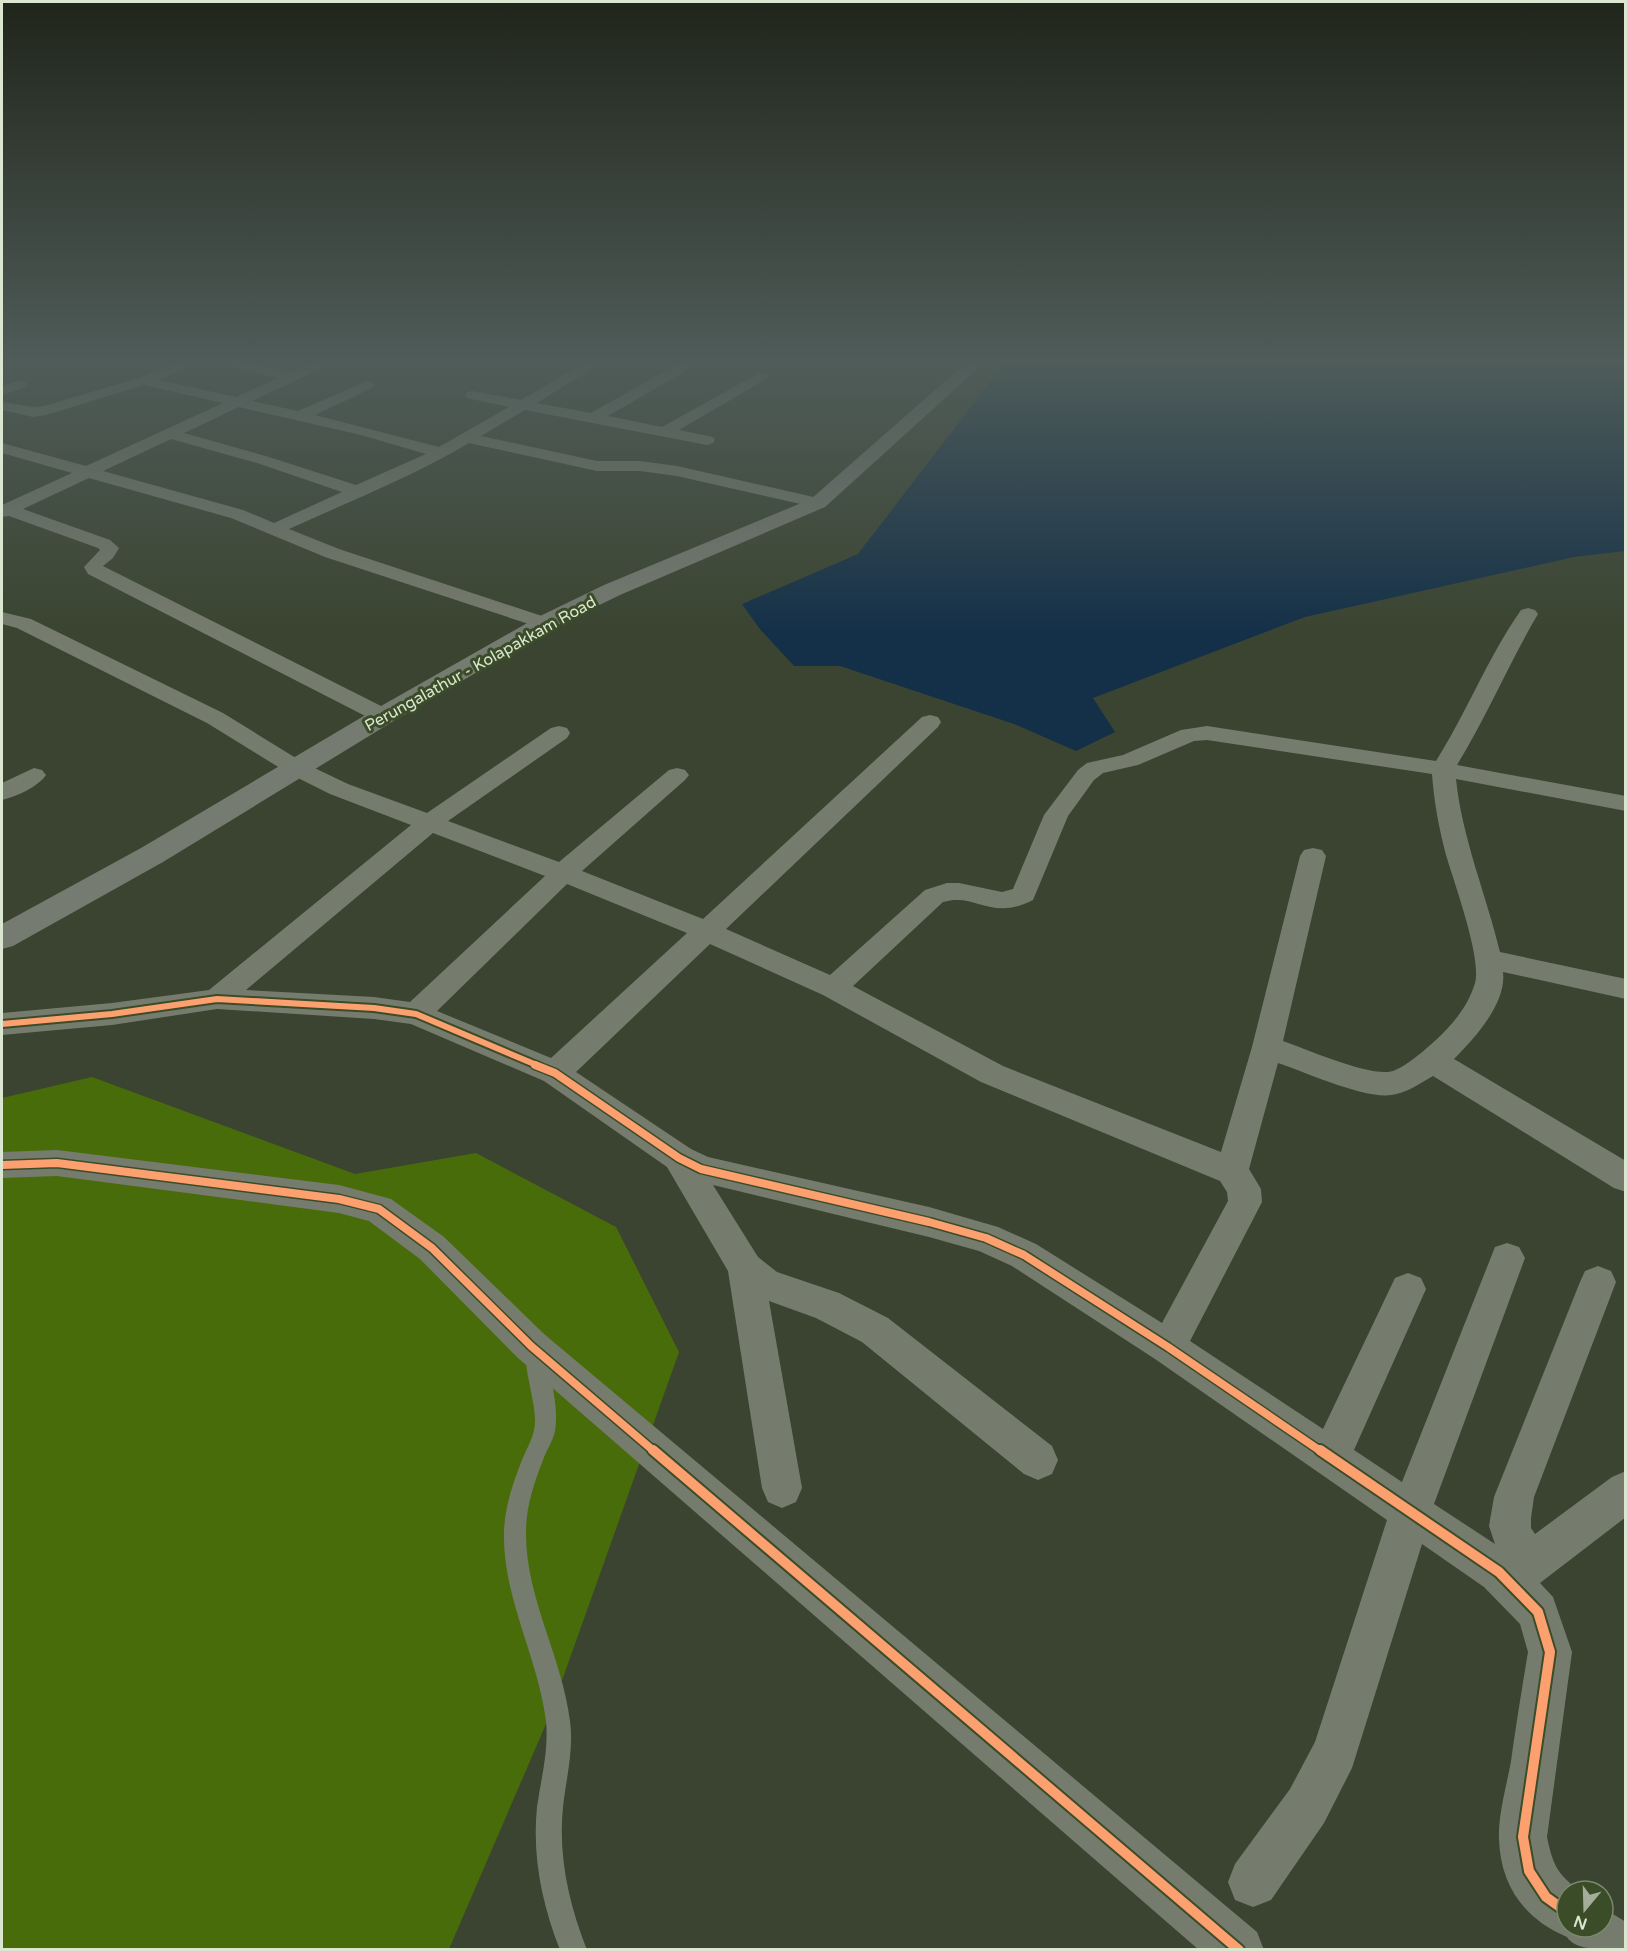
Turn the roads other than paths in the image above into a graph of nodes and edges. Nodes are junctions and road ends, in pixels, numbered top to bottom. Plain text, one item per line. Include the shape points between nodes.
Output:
1 (16, 452) edge
2 (130, 452) edge
3 (234, 452) edge
4 (438, 452) edge
5 (532, 452) edge
6 (875, 452) edge
7 (441, 453) joint
8 (87, 472) junction
9 (359, 492) junction
10 (818, 503) junction
11 (4, 511) edge
12 (275, 529) junction
13 (1528, 614) dead end
14 (2, 618) edge
15 (544, 623) junction
16 (383, 716) junction
17 (930, 722) dead end
18 (559, 733) dead end
19 (296, 768) junction
20 (1443, 769) junction
21 (34, 775) dead end
22 (677, 775) dead end
23 (2, 793) edge
24 (1626, 804) edge
25 (429, 823) junction
26 (1313, 856) dead end
27 (563, 873) junction
28 (705, 930) junction
29 (2, 938) edge
30 (1488, 959) junction
31 (833, 988) junction
32 (1626, 989) edge
33 (217, 999) junction
34 (416, 1014) junction
35 (2, 1024) edge
36 (1267, 1047) junction
37 (1433, 1061) junction
38 (555, 1073) junction
39 (679, 1158) junction
40 (2, 1165) edge
41 (1232, 1171) junction
42 (1626, 1178) edge
43 (1507, 1258) dead end
44 (745, 1268) junction
45 (1598, 1282) dead end
46 (1408, 1289) dead end
47 (531, 1346) junction
48 (1168, 1347) junction
49 (1330, 1458) junction
50 (1038, 1460) dead end
51 (782, 1488) dead end
52 (1626, 1491) edge
53 (1411, 1511) junction
54 (1520, 1573) junction
55 (1252, 1882) dead end
56 (1555, 1903) edge
57 (1606, 1939) edge
58 (574, 1950) edge
59 (1239, 1950) edge
60 (1623, 1950) edge

1 - 8 street
2 - 8 street
3 - 9 street
4 - 7 street
5 - 10 street via 597,466 677,471
6 - 10 main road, Perungalathur - Kolapakkam Road
7 - 9 street
8 - 11 street
8 - 12 street via 237,514
9 - 12 street
10 - 15 main road, Perungalathur - Kolapakkam Road
11 - 16 street via 104,544 109,552 94,563 95,570
12 - 15 street via 332,553
13 - 20 street
14 - 19 street via 24,623 215,718
15 - 16 main road, Perungalathur - Kolapakkam Road
16 - 19 main road, Perungalathur - Kolapakkam Road
17 - 28 street
18 - 25 street
19 - 25 street
19 - 29 main road, Perungalathur - Kolapakkam Road via 152,855
20 - 24 street
20 - 30 street via 1446,804
20 - 31 street via 1207,734 1189,735 1130,760 1095,768 1076,786 1056,816 1024,894 1007,902 956,890 934,896
21 - 23 street
22 - 27 street
25 - 27 street
25 - 33 street
26 - 36 street
27 - 28 street
27 - 34 street
28 - 31 street
28 - 38 street
30 - 32 street
30 - 37 street via 1490,981 1481,1004 1466,1029
31 - 41 street via 992,1074
33 - 34 street
33 - 35 street
34 - 38 street
36 - 37 street via 1374,1083 1400,1081
36 - 41 street
37 - 42 street
38 - 39 street
39 - 44 street
39 - 48 street via 735,1178 986,1238 1024,1255
40 - 47 street via 57,1162 339,1199 379,1209 432,1248
41 - 48 street via 1244,1189 1245,1202
43 - 53 street
44 - 50 street via 764,1283 826,1305 875,1330
44 - 51 street
45 - 54 street via 1510,1513 1508,1527
46 - 49 street
47 - 58 lane via 541,1385 544,1432 517,1505 516,1563 552,1686 558,1722 559,1745 549,1811 550,1862 561,1918
47 - 59 street
48 - 49 street
49 - 53 street
52 - 54 street
53 - 54 street via 1499,1572
53 - 55 street via 1335,1751 1307,1806
54 - 56 street via 1550,1652 1523,1837 1528,1870
57 - 60 street

